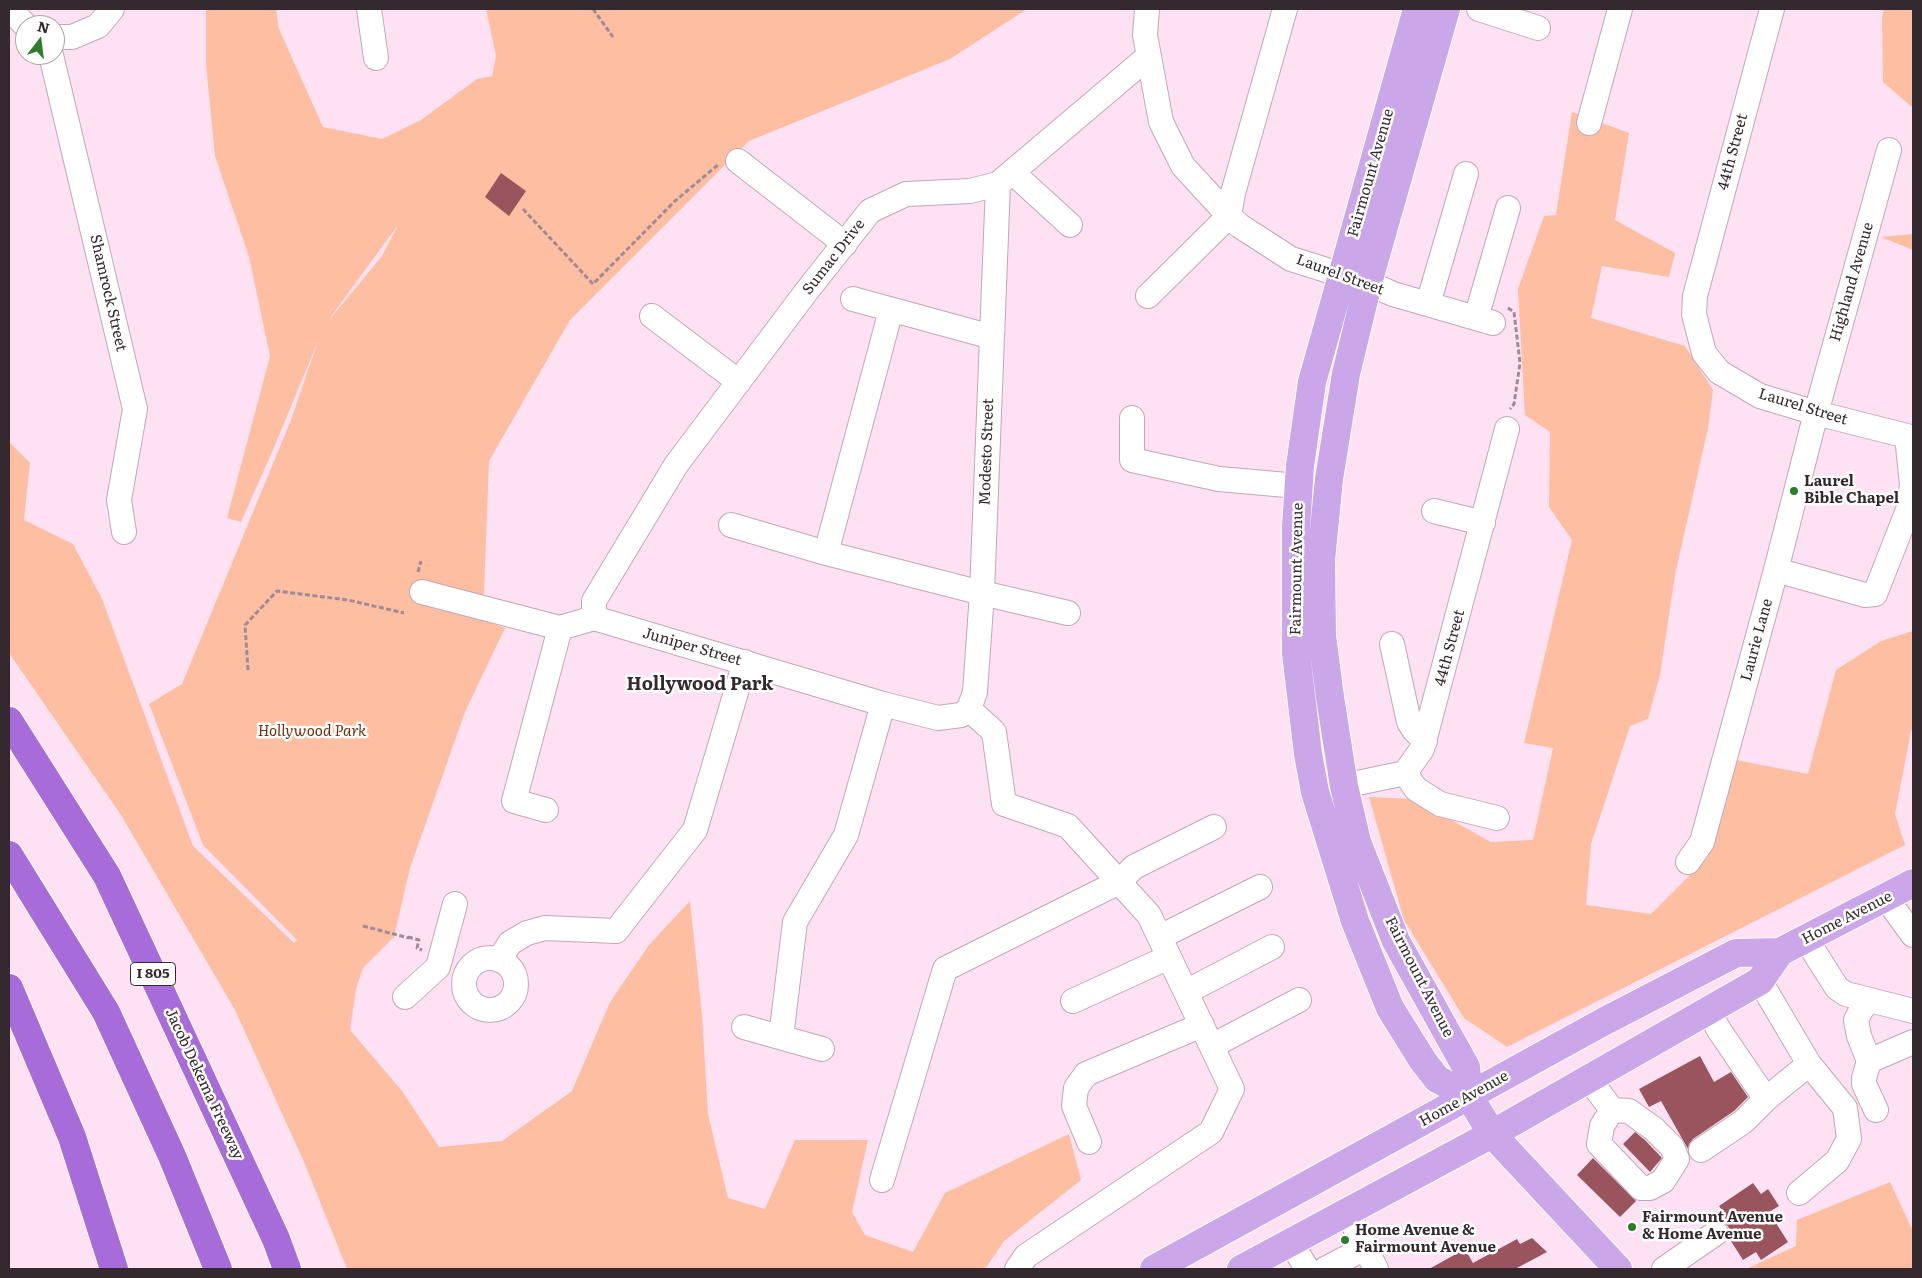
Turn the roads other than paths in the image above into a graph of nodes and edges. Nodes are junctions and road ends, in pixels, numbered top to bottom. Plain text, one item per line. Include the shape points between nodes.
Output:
1 (112, 9) edge
2 (369, 9) edge
3 (1147, 9) edge
4 (1285, 9) edge
5 (1417, 9) edge
6 (1446, 9) edge
7 (1480, 9) edge
8 (1620, 9) edge
9 (1772, 9) edge
10 (1538, 28) dead end
11 (65, 36) edge
12 (1149, 56) junction
13 (376, 58) dead end
14 (53, 65) edge
15 (1589, 123) dead end
16 (1889, 150) dead end
17 (738, 161) road end
18 (1466, 174) dead end
19 (1005, 178) junction
20 (1508, 208) dead end
21 (1229, 216) junction
22 (1070, 225) dead end
23 (845, 244) junction
24 (1342, 275) junction
25 (1368, 283) junction
26 (1148, 296) dead end
27 (1695, 296) joint
28 (853, 299) dead end
29 (1428, 304) junction
30 (891, 310) junction
31 (652, 316) dead end
32 (992, 337) junction
33 (739, 382) junction
34 (1816, 413) junction
35 (1132, 418) dead end
36 (1507, 429) road end
37 (1910, 437) edge
38 (1298, 486) junction
39 (1434, 511) dead end
40 (1483, 523) junction
41 (731, 525) dead end
42 (124, 532) dead end
43 (826, 553) junction
44 (1776, 570) junction
45 (422, 592) dead end
46 (982, 593) junction
47 (1068, 613) dead end
48 (594, 618) junction
49 (560, 628) junction
50 (1392, 644) dead end
51 (745, 662) junction
52 (883, 704) junction
53 (965, 712) junction
54 (9, 721) edge
55 (1425, 741) junction
56 (1405, 773) junction
57 (1344, 786) junction
58 (1315, 792) junction
59 (546, 810) dead end
60 (1497, 818) dead end
61 (1214, 827) dead end
62 (9, 854) edge
63 (1688, 862) dead end
64 (1119, 882) junction
65 (1913, 883) edge
66 (1260, 887) dead end
67 (1886, 898) junction
68 (455, 904) dead end
69 (1913, 935) edge
70 (1806, 939) junction
71 (1164, 947) junction
72 (1272, 947) dead end
73 (1780, 952) junction
74 (434, 960) junction
75 (499, 960) junction
76 (465, 975) junction
77 (1760, 981) junction
78 (9, 988) edge
79 (1186, 992) junction
80 (405, 997) dead end
81 (1299, 1000) dead end
82 (1869, 1000) junction
83 (1073, 1001) dead end
84 (1708, 1010) junction
85 (1913, 1011) edge
86 (1202, 1025) junction
87 (744, 1028) dead end
88 (781, 1037) junction
89 (1913, 1042) edge
90 (1212, 1046) junction
91 (822, 1049) dead end
92 (1869, 1061) junction
93 (1809, 1064) junction
94 (1590, 1079) junction
95 (1469, 1096) junction
96 (1766, 1100) junction
97 (1612, 1110) dead end
98 (1876, 1110) dead end
99 (1492, 1134) junction
100 (1089, 1142) dead end
101 (1701, 1150) dead end
102 (882, 1180) dead end
103 (1799, 1193) dead end
104 (1347, 1212) junction
105 (203, 1233) junction
106 (1716, 1233) dead end
107 (276, 1239) junction
108 (1291, 1242) junction
109 (1365, 1248) junction
110 (114, 1269) edge
111 (211, 1269) edge
112 (218, 1269) edge
113 (287, 1269) edge
114 (299, 1269) edge
115 (1017, 1269) edge
116 (1154, 1269) edge
117 (1242, 1269) edge
118 (1307, 1269) edge
119 (1325, 1269) edge
120 (1376, 1269) edge
121 (1618, 1269) edge
122 (1664, 1269) edge

1 - 11 street via 98,26
2 - 13 street
3 - 12 street via 1145,35
4 - 21 street
5 - 24 main road, Fairmount Avenue
6 - 25 main road, Fairmount Avenue
7 - 10 street
8 - 15 street
9 - 27 street, 44th Street
12 - 19 street, Sumac Drive
12 - 21 street, Laurel Street via 1161,122 1183,166
14 - 42 street, Shamrock Street via 135,409 118,500
16 - 34 street, Highland Avenue
17 - 23 street
18 - 29 street
19 - 22 street
19 - 23 street, Sumac Drive via 970,191 906,194 870,212
19 - 32 street, Modesto Street
20 - 29 street, Laurel Street via 1485,320
21 - 24 street, Laurel Street via 1291,259
21 - 26 street
23 - 33 street, Sumac Drive
24 - 25 street, Laurel Street
24 - 38 main road, Fairmount Avenue via 1312,382
25 - 29 street, Laurel Street
25 - 57 main road, Fairmount Avenue via 1346,374 1328,479 1320,560 1322,636
27 - 34 street, Laurel Street via 1694,314 1704,353 1719,372 1760,396
28 - 30 street
30 - 32 street
30 - 43 street
31 - 33 street
32 - 46 street, Modesto Street
33 - 48 street, Sumac Drive via 676,465 594,601
34 - 37 street, Laurel Street
34 - 44 street, Laurie Lane
35 - 38 street via 1132,460 1219,479
36 - 40 street, 44th Street
37 - 44 street via 1912,485 1908,510 1875,594 1865,595
38 - 58 main road, Fairmount Avenue via 1296,653
39 - 40 street
40 - 55 street, 44th Street
41 - 43 street
43 - 46 street
44 - 63 street, Laurie Lane via 1702,842
45 - 49 street
46 - 47 street
46 - 53 street, Modesto Street via 974,692
48 - 49 street
48 - 51 street, Juniper Street
49 - 59 street via 514,801
50 - 55 street via 1409,722
51 - 52 street, Juniper Street
51 - 75 street via 695,830 616,930 545,928 510,943
52 - 53 street, Juniper Street via 938,718
52 - 88 street via 846,835 795,922
53 - 64 street via 994,732 1004,804 1068,826
54 - 107 highway, Jacob Dekema Freeway / I 805 via 107,876
55 - 56 street, 44th Street
56 - 57 street
56 - 60 street via 1416,789 1440,804
57 - 58 street
57 - 95 main road, Fairmount Avenue via 1357,842 1396,941 1466,1067
58 - 95 main road, Fairmount Avenue via 1355,922 1390,1008 1437,1079
61 - 64 street via 1134,868
62 - 105 highway via 106,1012 172,1156
64 - 71 street via 1149,916
64 - 102 street via 945,969
65 - 67 main road, Home Avenue
66 - 71 street
67 - 69 street
67 - 70 main road, Home Avenue
68 - 74 street
70 - 73 main road, Home Avenue
70 - 82 street via 1837,988
71 - 79 street
71 - 83 street
72 - 79 street
73 - 77 main road, Home Avenue
73 - 95 main road, Home Avenue via 1736,953
74 - 76 street
74 - 80 street
75 - 76 street via 491,958 475,962
75 - 76 street via 512,971 515,988 507,1004 499,1008 490,1010 474,1004 465,991
77 - 84 main road, Home Avenue
77 - 93 street
78 - 110 highway via 72,1137
79 - 86 street
81 - 90 street
82 - 85 street
82 - 92 street via 1856,1020
84 - 94 main road, Home Avenue
84 - 96 street
86 - 90 street
86 - 100 street via 1086,1074 1076,1088 1074,1106
87 - 88 street
88 - 91 street
89 - 92 street
90 - 115 street via 1232,1089 1211,1132 1026,1256
92 - 98 street via 1864,1084
93 - 96 street
93 - 103 street via 1845,1108 1849,1139 1837,1161
94 - 97 street
94 - 99 main road, Home Avenue
95 - 99 main road, Fairmount Avenue
95 - 116 main road, Home Avenue
96 - 101 street via 1743,1122
99 - 104 main road, Home Avenue
99 - 121 main road, Fairmount Avenue
104 - 108 main road, Home Avenue
104 - 109 street
105 - 111 highway
105 - 112 highway
106 - 122 street
107 - 113 highway, Jacob Dekema Freeway / I 805
107 - 114 highway
108 - 117 main road, Home Avenue
108 - 118 street
109 - 119 street
109 - 120 street

